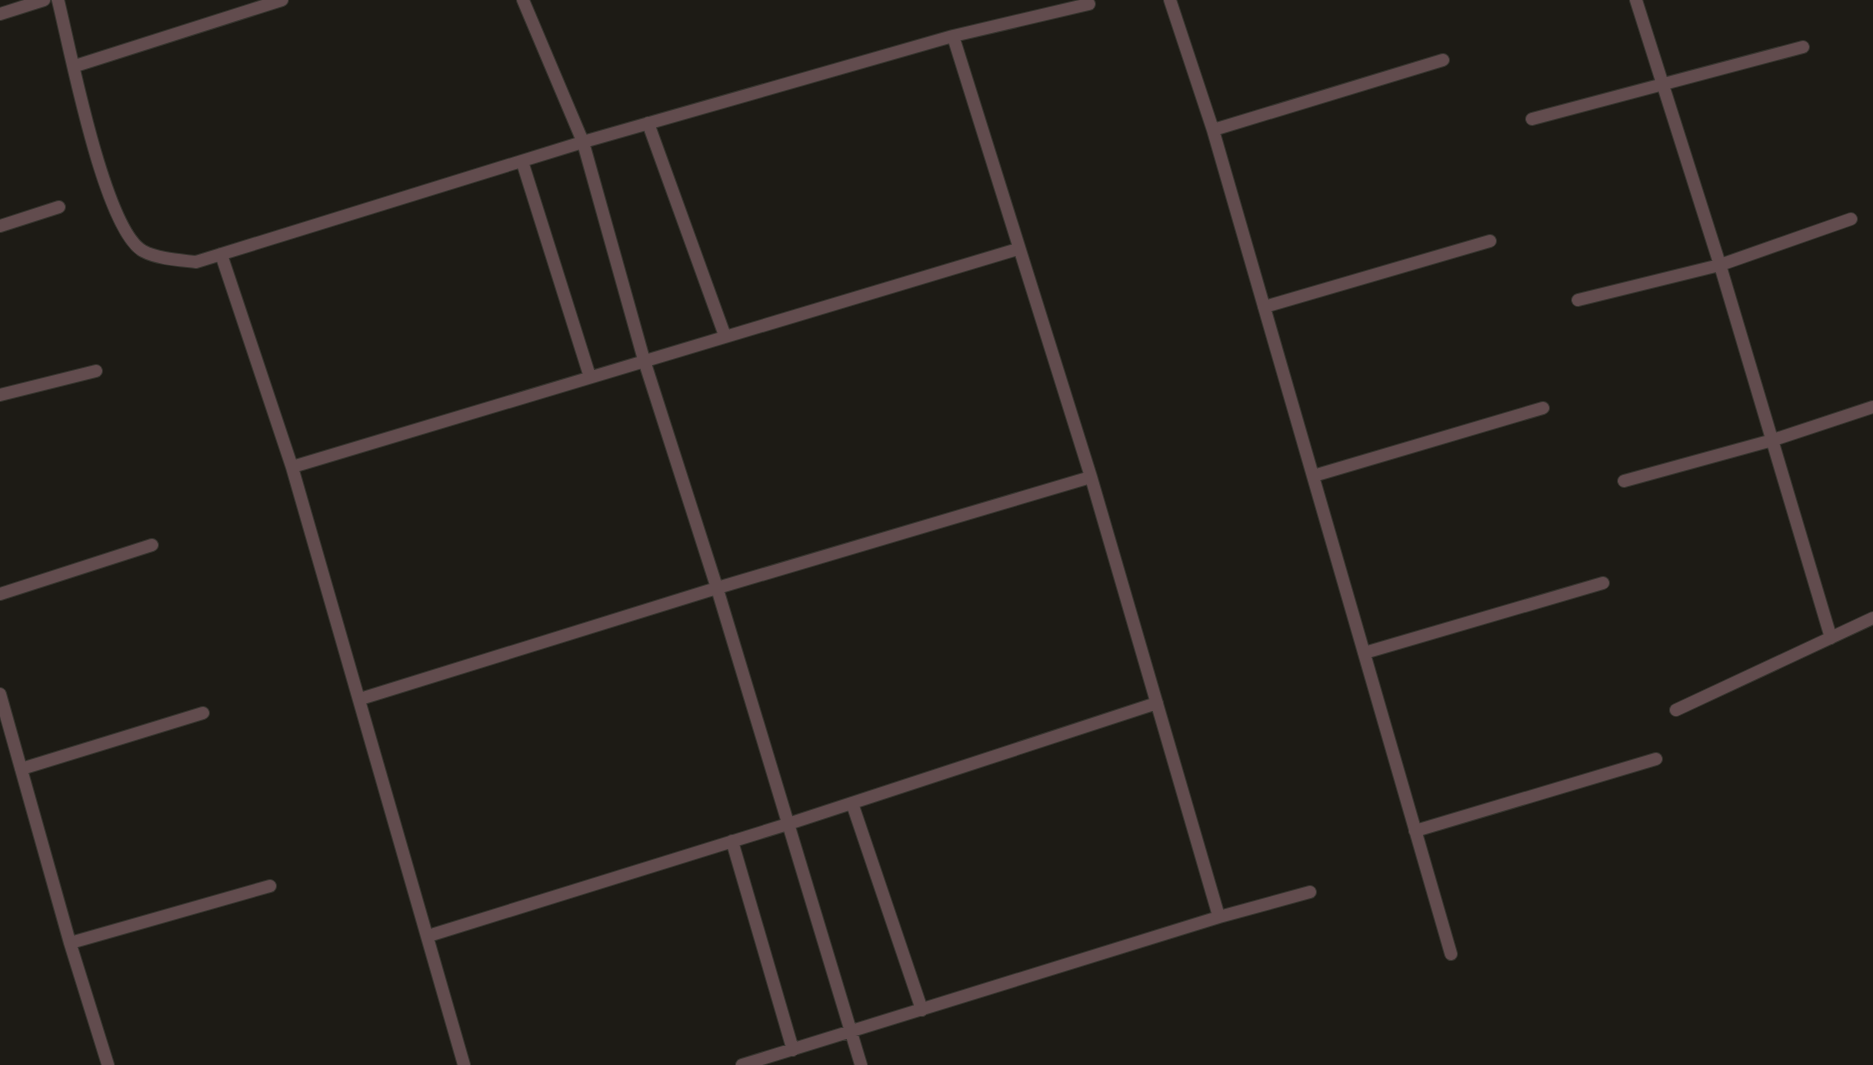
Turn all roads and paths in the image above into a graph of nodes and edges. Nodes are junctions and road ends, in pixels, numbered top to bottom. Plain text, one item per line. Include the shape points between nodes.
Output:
1 (44, 0) edge
2 (58, 0) edge
3 (282, 0) edge
4 (523, 0) edge
5 (1170, 0) edge
6 (1636, 0) edge
7 (1089, 4) dead end
8 (0, 14) edge
9 (953, 36) junction
10 (1803, 47) dead end
11 (1443, 60) dead end
12 (75, 66) junction
13 (1663, 84) junction
14 (1532, 119) dead end
15 (648, 123) junction
16 (1213, 130) junction
17 (583, 142) junction
18 (522, 161) junction
19 (59, 207) dead end
20 (1851, 219) dead end
21 (0, 226) edge
22 (1490, 241) dead end
23 (1018, 249) junction
24 (220, 254) junction
25 (1720, 265) junction
26 (1578, 300) dead end
27 (1264, 307) junction
28 (725, 336) junction
29 (644, 360) junction
30 (96, 371) dead end
31 (590, 377) junction
32 (0, 395) edge
33 (1873, 407) edge
34 (1543, 408) dead end
35 (1773, 440) junction
36 (292, 467) junction
37 (1313, 476) junction
38 (1091, 477) junction
39 (1624, 481) dead end
40 (152, 545) dead end
41 (1603, 583) dead end
42 (717, 588) junction
43 (0, 594) edge
44 (1873, 618) edge
45 (1831, 638) junction
46 (1364, 653) junction
47 (0, 694) edge
48 (360, 699) junction
49 (1157, 703) junction
50 (1676, 710) dead end
51 (203, 713) dead end
52 (1656, 759) dead end
53 (21, 769) junction
54 (852, 803) junction
55 (788, 824) junction
56 (1415, 831) junction
57 (732, 841) junction
58 (270, 886) dead end
59 (1310, 892) dead end
60 (1219, 917) junction
61 (428, 936) junction
62 (70, 943) junction
63 (1450, 954) dead end
64 (922, 1010) junction
65 (852, 1032) junction
66 (792, 1050) junction
67 (108, 1065) edge
68 (464, 1065) edge
69 (742, 1065) edge
70 (862, 1065) edge

1 - 8 street
2 - 12 street
3 - 12 street
4 - 17 street
5 - 16 street
6 - 13 street
7 - 9 street
9 - 15 street
9 - 23 street
10 - 13 street
11 - 16 street
12 - 24 street via 91,136 120,222 142,251 196,262
13 - 14 street
13 - 25 street
15 - 17 street
15 - 28 street
16 - 27 street
17 - 18 street
17 - 29 street
18 - 24 street
18 - 31 street
19 - 21 street
20 - 25 street
22 - 27 street
23 - 28 street
23 - 38 street
24 - 36 street
25 - 26 street
25 - 35 street
27 - 37 street
28 - 29 street
29 - 31 street
29 - 42 street
30 - 32 street
31 - 36 street
33 - 35 street
34 - 37 street
35 - 39 street
35 - 45 street
36 - 48 street
37 - 46 street
38 - 42 street
38 - 49 street
40 - 43 street
41 - 46 street
42 - 48 street
42 - 55 street
44 - 45 street
45 - 50 street
46 - 56 street
47 - 53 street
48 - 61 street
49 - 54 street
49 - 60 street
51 - 53 street
52 - 56 street
53 - 62 street
54 - 55 street
54 - 64 street
55 - 57 street
55 - 65 street
56 - 63 street
57 - 61 street
57 - 66 street
58 - 62 street
59 - 60 street
60 - 64 street
61 - 68 street
62 - 67 street
64 - 65 street
65 - 66 street
65 - 70 street
66 - 69 street

